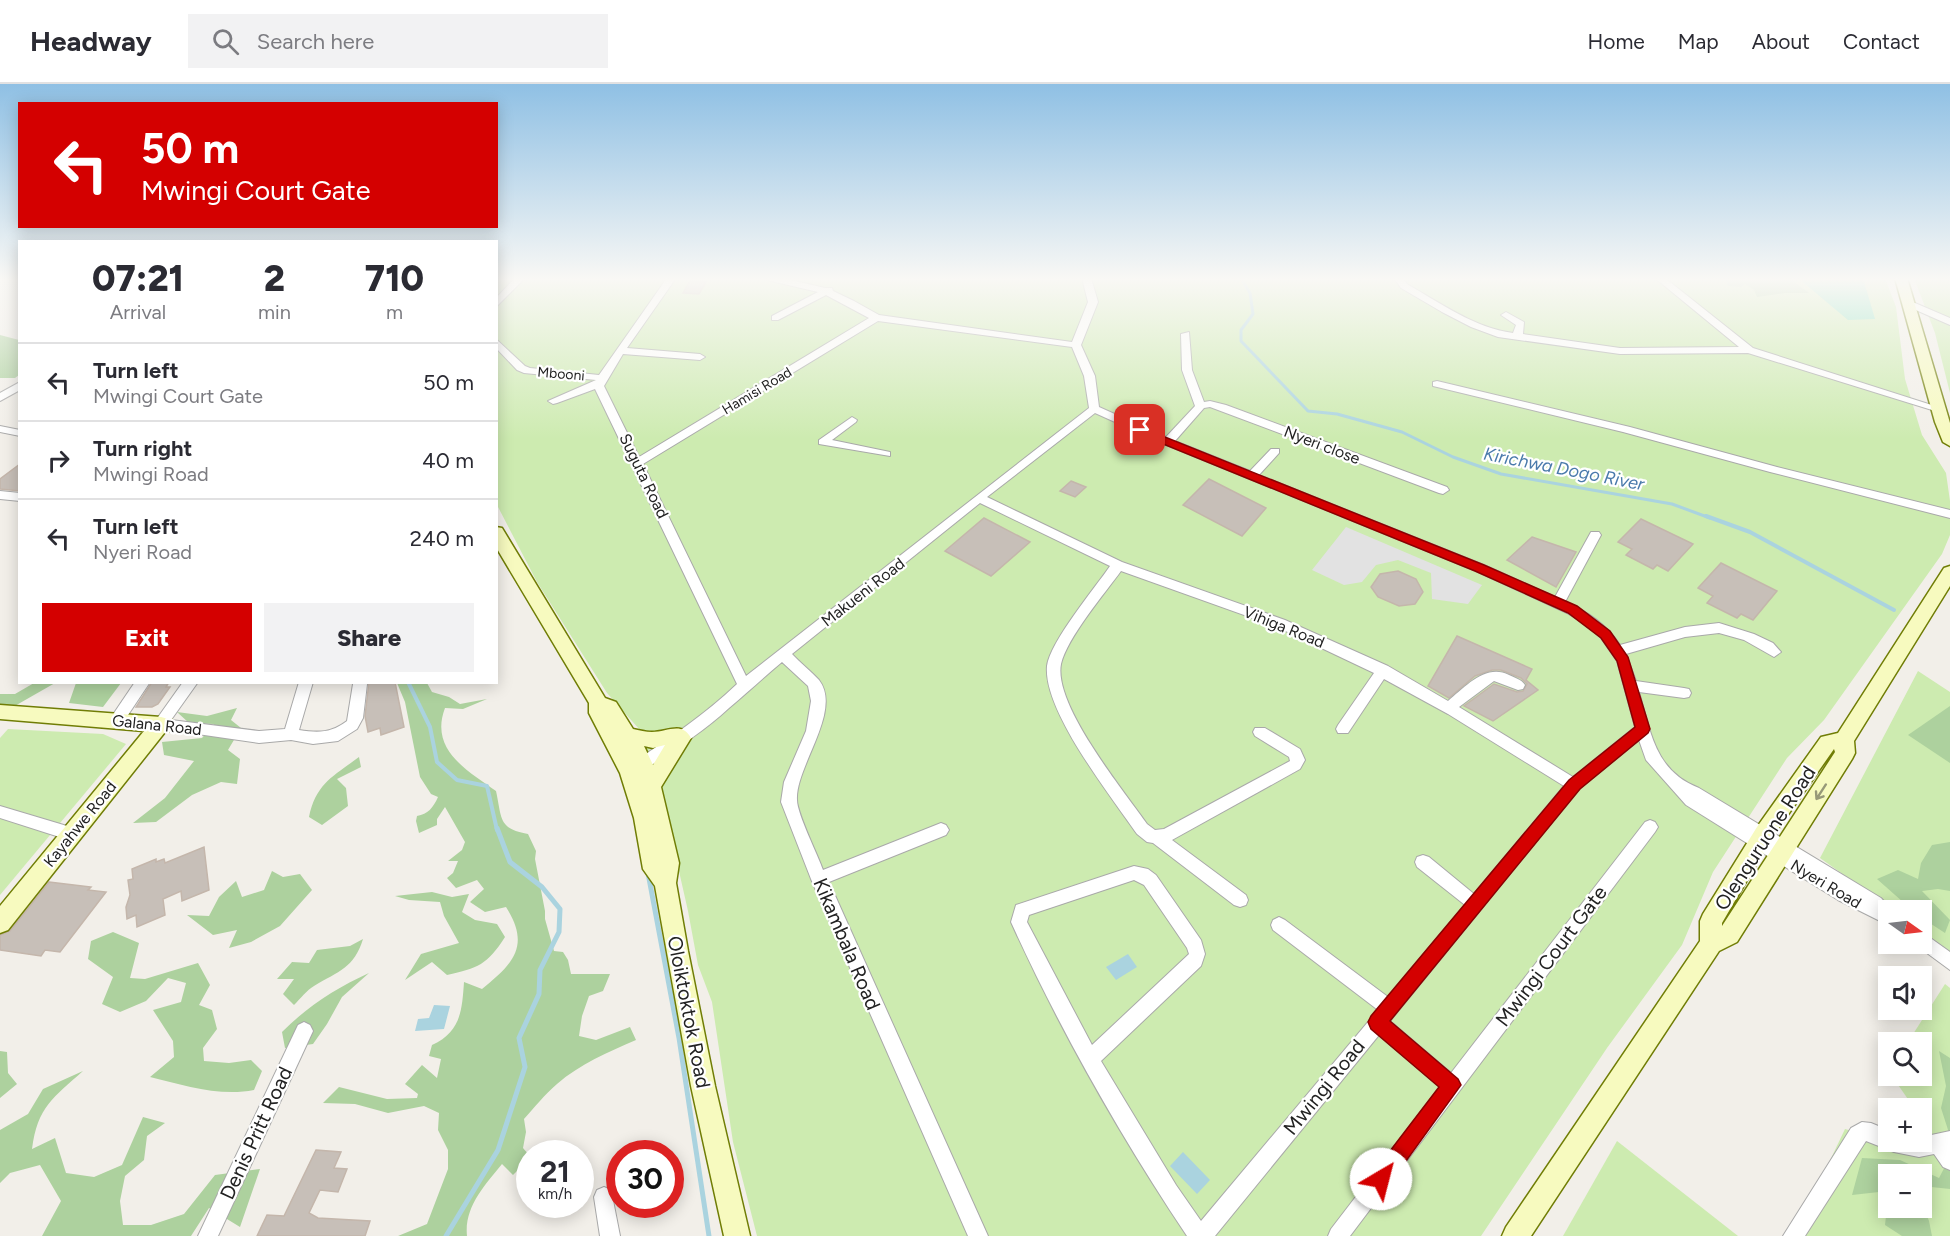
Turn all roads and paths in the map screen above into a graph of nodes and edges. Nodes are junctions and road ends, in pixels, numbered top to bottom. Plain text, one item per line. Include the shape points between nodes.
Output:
1 (634, 332) edge
2 (853, 332) edge
3 (978, 332) edge
4 (1081, 332) edge
5 (1492, 332) edge
6 (1518, 332) edge
7 (1726, 332) edge
8 (1918, 332) edge
9 (1186, 334) dead end
10 (1516, 337) junction
11 (498, 344) edge
12 (1076, 345) junction
13 (1749, 350) junction
14 (621, 351) junction
15 (700, 357) dead end
16 (600, 381) junction
17 (1437, 384) dead end
18 (18, 386) edge
19 (0, 399) edge
20 (553, 401) dead end
21 (1935, 401) junction
22 (1200, 406) junction
23 (1094, 409) junction
24 (852, 420) dead end
25 (0, 429) edge
26 (18, 433) edge
27 (1168, 442) junction
28 (1950, 442) edge
29 (1275, 451) dead end
30 (886, 454) dead end
31 (638, 463) junction
32 (1251, 476) junction
33 (1443, 490) dead end
34 (0, 495) edge
35 (18, 497) edge
36 (980, 498) junction
37 (1950, 514) edge
38 (498, 535) edge
39 (1595, 535) dead end
40 (1118, 565) junction
41 (1950, 572) edge
42 (1558, 603) junction
43 (1618, 651) junction
44 (1774, 652) dead end
45 (784, 655) junction
46 (1383, 670) junction
47 (142, 684) edge
48 (190, 684) edge
49 (305, 684) edge
50 (360, 684) dead end
51 (744, 685) junction
52 (1518, 685) dead end
53 (1631, 686) junction
54 (1684, 693) dead end
55 (598, 703) junction
56 (1449, 707) junction
57 (0, 712) edge
58 (117, 720) junction
59 (163, 724) junction
60 (1343, 729) dead end
61 (1643, 729) junction
62 (1260, 732) dead end
63 (291, 734) junction
64 (627, 736) junction
65 (679, 736) junction
66 (1844, 741) junction
67 (635, 764) junction
68 (1574, 785) junction
69 (651, 787) junction
70 (0, 812) edge
71 (1650, 827) dead end
72 (941, 830) dead end
73 (72, 834) junction
74 (1158, 838) junction
75 (1761, 838) junction
76 (1783, 851) junction
77 (1423, 862) dead end
78 (819, 879) junction
79 (665, 883) junction
80 (1240, 900) dead end
81 (1475, 904) junction
82 (1878, 913) edge
83 (0, 923) edge
84 (1279, 925) dead end
85 (1711, 944) junction
86 (1932, 948) edge
87 (1950, 962) edge
88 (1383, 1015) junction
89 (304, 1031) dead end
90 (1090, 1059) junction
91 (1452, 1085) junction
92 (1878, 1135) edge
93 (604, 1197) dead end
94 (208, 1236) edge
95 (610, 1236) edge
96 (737, 1236) edge
97 (978, 1236) edge
98 (1201, 1236) edge
99 (1338, 1236) edge
100 (1515, 1236) edge
101 (1793, 1236) edge

1 - 14 street
2 - 31 street, Hamisi Road
3 - 12 street
4 - 12 street
5 - 10 street
6 - 10 street
7 - 13 street
8 - 21 street
9 - 22 street via 1187,370
10 - 13 street via 1620,351
11 - 16 street, Mbooni via 528,371
12 - 23 street via 1090,374
13 - 21 street via 1860,385
14 - 15 street
14 - 16 street
16 - 20 street
16 - 31 street, Suguta Road
17 - 37 street
18 - 19 street
21 - 28 street
22 - 27 street
22 - 33 street, Nyeri close via 1222,407
23 - 27 street, Nyeri Road
23 - 36 street, Makueni Road
24 - 30 street via 823,442
25 - 26 street
27 - 32 street, Nyeri Road
29 - 32 street
31 - 51 street, Suguta Road
32 - 42 street, Nyeri Road
34 - 35 street
36 - 40 street, Vihiga Road
36 - 45 street, Makueni Road
38 - 55 street
39 - 42 street
40 - 46 street, Vihiga Road via 1280,623
40 - 74 street via 1062,646 1054,665 1058,693 1069,722 1142,829
41 - 66 street
42 - 43 street, Nyeri Road via 1592,622
43 - 44 street via 1685,632 1719,628 1749,637
43 - 53 street, Nyeri Road
45 - 51 street, Makueni Road
45 - 78 street, Kikambala Road via 818,692 815,723 789,791 789,802
46 - 56 street, Vihiga Road
46 - 60 street
47 - 58 street
48 - 59 street
49 - 63 street
50 - 63 street, Galana Road via 352,725 338,735 313,738
51 - 65 street, Makueni Road via 724,705
52 - 56 street via 1491,676
53 - 54 street
53 - 61 street, Nyeri Road
55 - 64 street via 609,707
55 - 67 street via 598,713
56 - 68 street, Vihiga Road
57 - 58 street, Galana Road
58 - 59 street, Galana Road
59 - 63 street, Galana Road via 259,737
59 - 73 street, Kayahwe Road
61 - 68 street, Mwingi Road
61 - 75 street, Nyeri Road via 1651,756 1691,801
62 - 74 street via 1295,753 1295,765
64 - 65 street via 652,740
64 - 67 street
65 - 67 street, Makueni Road
65 - 69 street
66 - 75 street, Olenguruone Road via 1828,742
66 -> 76 street via 1845,753
67 - 69 street, Oloiktoktok Road
67 - 79 street via 654,869
68 - 81 street, Mwingi Road
69 - 79 street, Oloiktoktok Road via 668,863
70 - 73 street
71 - 91 street, Mwingi Court Gate
72 - 78 street
73 - 83 street, Kayahwe Road
74 - 80 street
75 - 76 street, Nyeri Road
75 - 85 street, Olenguruone Road via 1711,921
76 - 82 street, Nyeri Road via 1862,906
76 - 85 street via 1729,934
77 - 81 street
78 - 97 street, Kikambala Road
79 - 96 street, Oloiktoktok Road via 703,1086
81 - 88 street, Mwingi Road
84 - 88 street
85 - 100 street, Olenguruone Road
86 - 87 street
88 - 91 street
88 - 98 street, Mwingi Road
89 - 94 street, Denis Pritt Road
90 - 90 street via 1026,937 1019,915 1022,910 1051,899 1134,873 1142,874 1195,945 1197,954
90 - 98 street via 1169,1192
91 - 99 street, Mwingi Court Gate
92 - 101 street via 1862,1131 1858,1135
93 - 95 street

